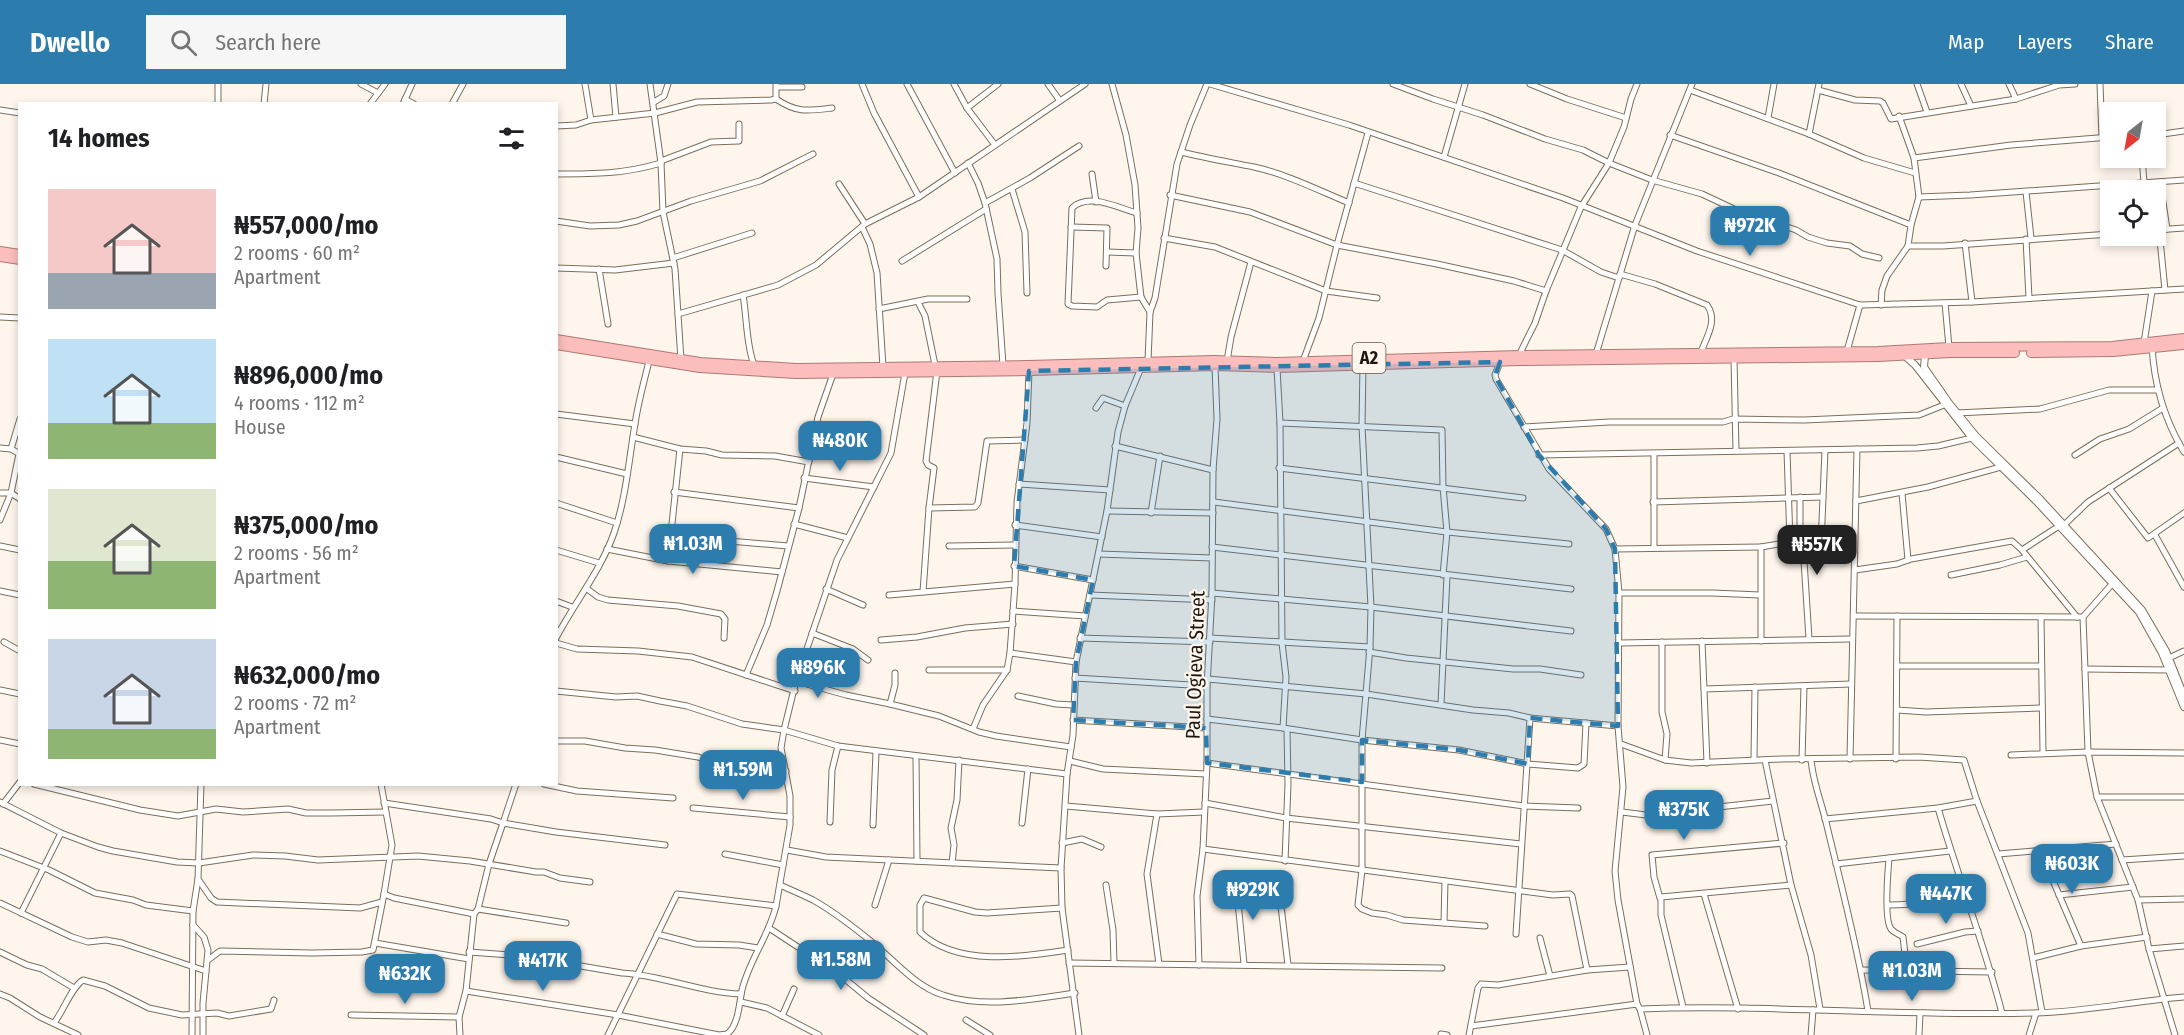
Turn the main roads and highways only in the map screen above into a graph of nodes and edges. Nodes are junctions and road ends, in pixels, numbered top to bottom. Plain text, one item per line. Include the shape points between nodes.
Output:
1 (0, 251) edge
2 (18, 254) edge
3 (0, 257) edge
4 (18, 260) edge
5 (2184, 338) edge
6 (558, 339) edge
7 (2149, 344) junction
8 (558, 345) edge
9 (2184, 345) edge
10 (1992, 350) junction
11 (1144, 365) junction
12 (936, 368) junction

1 - 2 highway
3 - 4 highway
5 - 7 highway, A2
6 - 12 highway, A2 via 681,360 796,368
7 - 9 highway, A2
7 - 10 highway, A2
8 - 12 highway, A2 via 700,368 833,374 905,373
10 - 11 highway, A2 via 1949,347 1227,360
10 - 11 highway, A2 via 1925,356 1277,368
11 - 12 highway, A2
11 - 12 highway, A2 via 1029,371

